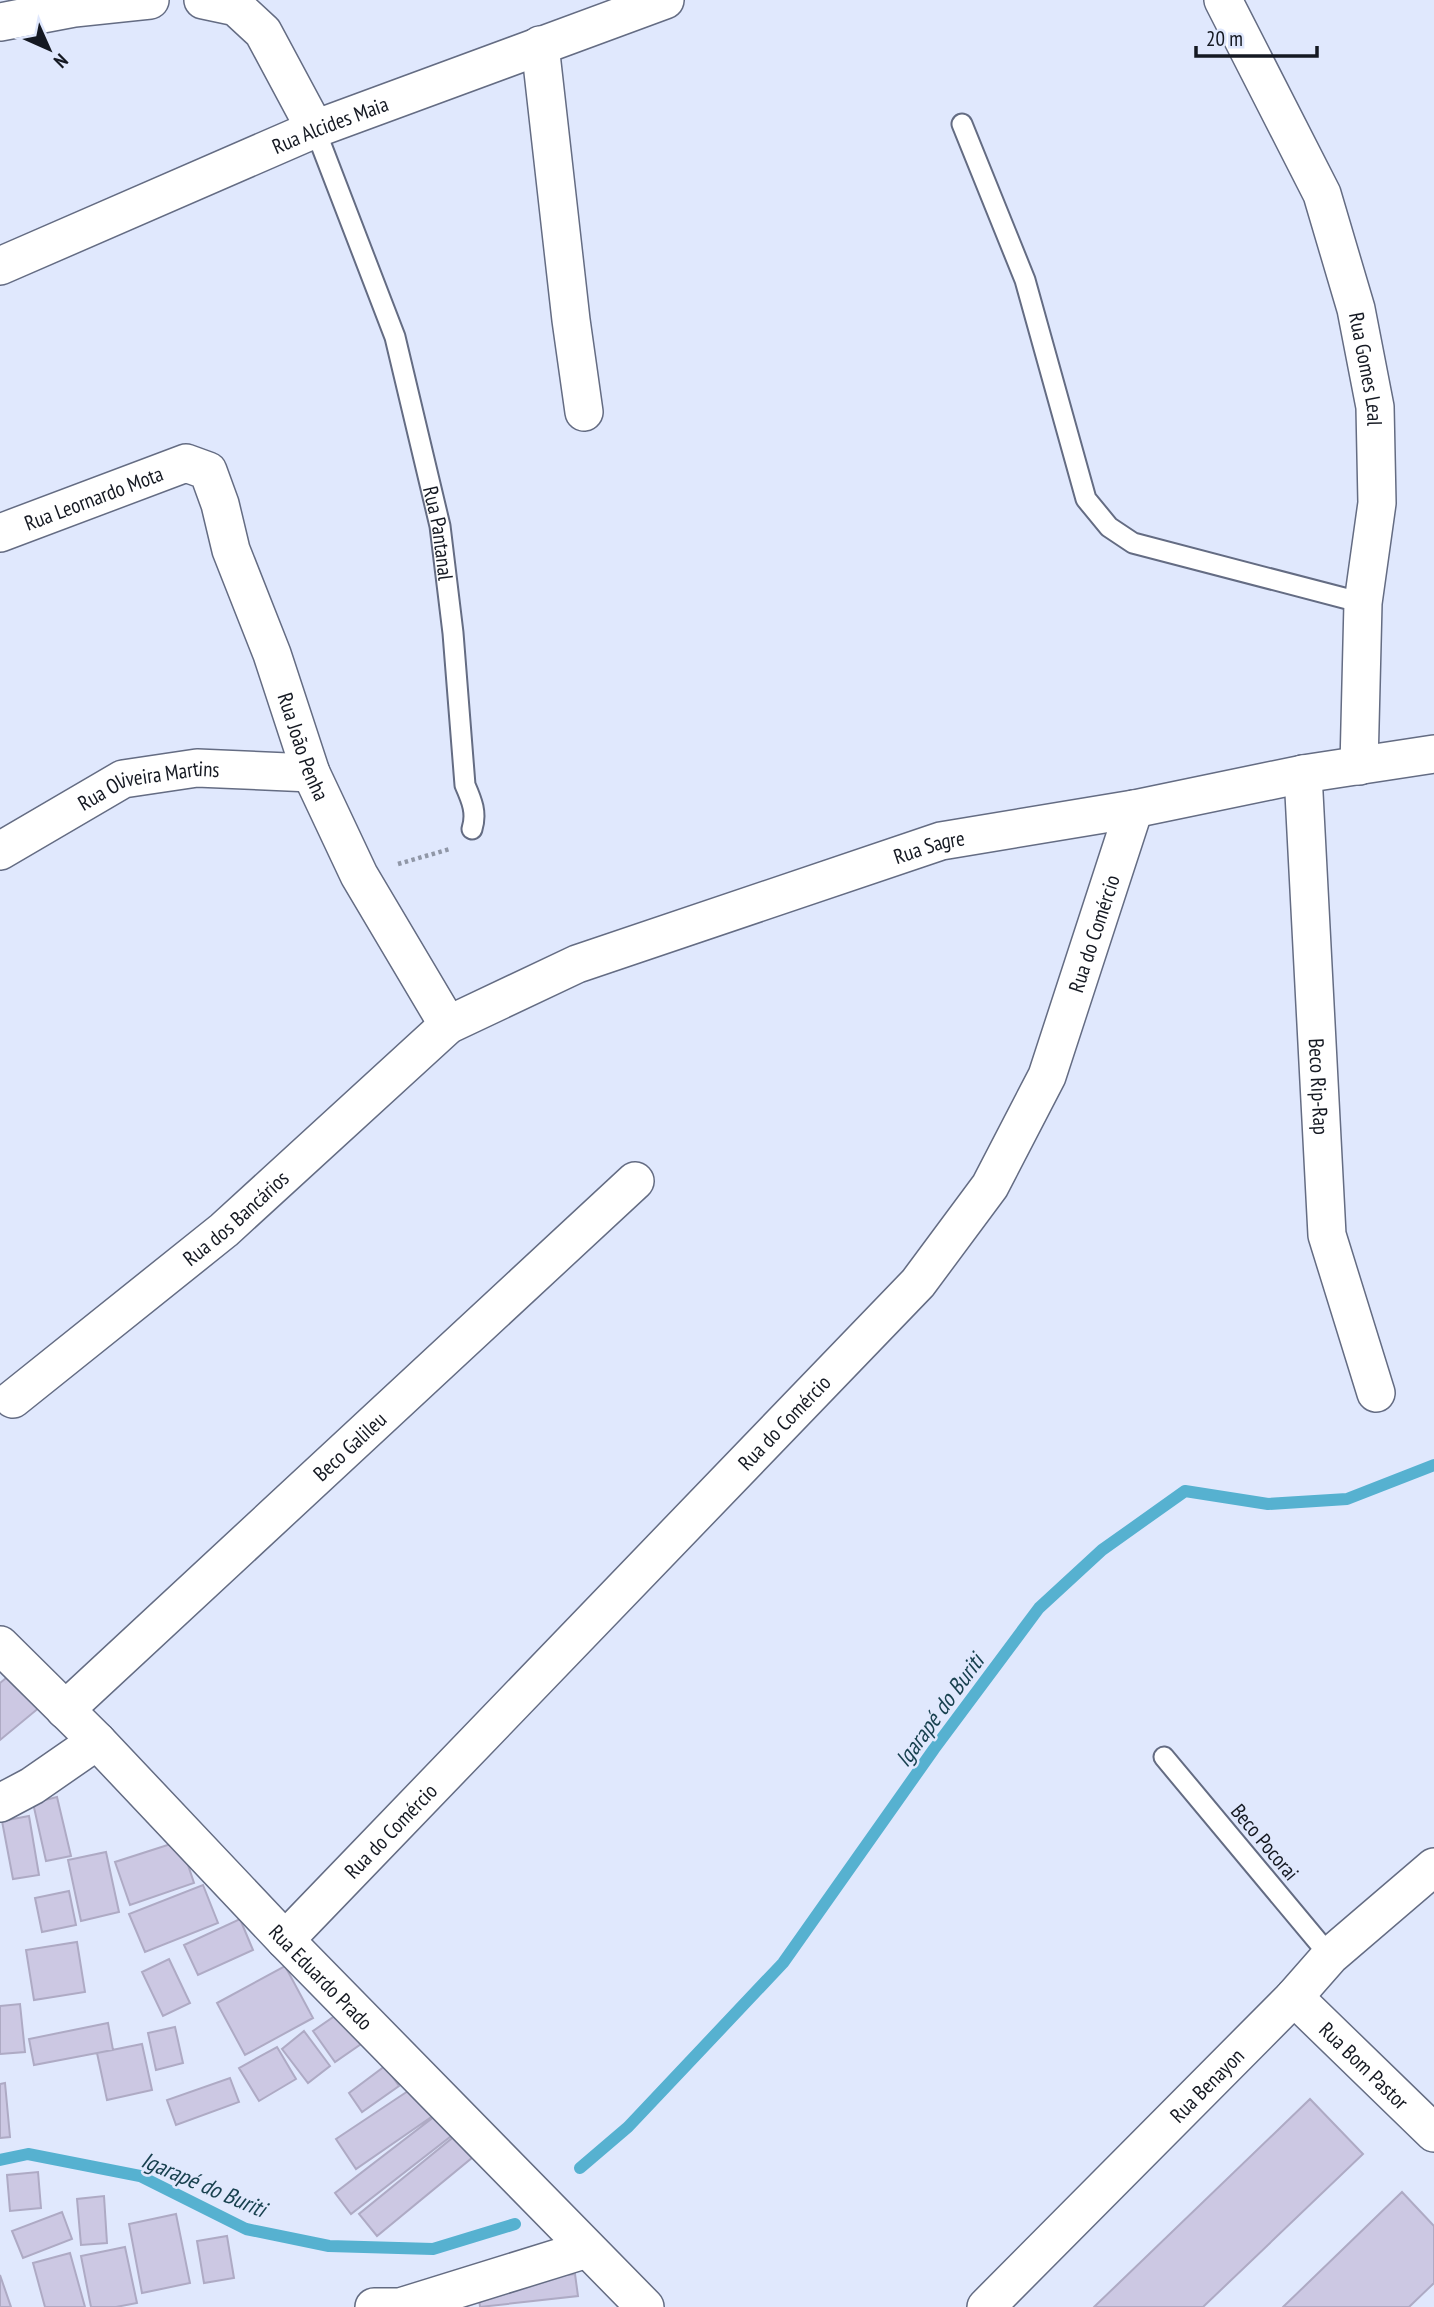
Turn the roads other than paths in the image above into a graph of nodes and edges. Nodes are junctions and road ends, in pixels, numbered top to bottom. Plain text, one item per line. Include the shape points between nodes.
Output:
1 (150, 0) edge
2 (203, 0) edge
3 (665, 0) edge
4 (1223, 0) edge
5 (0, 22) edge
6 (540, 45) junction
7 (962, 124) dead end
8 (315, 129) junction
9 (0, 266) edge
10 (584, 412) dead end
11 (186, 463) joint
12 (0, 533) edge
13 (1363, 603) junction
14 (1434, 754) edge
15 (1359, 766) junction
16 (311, 773) junction
17 (1303, 774) junction
18 (1134, 809) junction
19 (472, 829) road end
20 (0, 851) edge
21 (449, 1025) junction
22 (635, 1181) dead end
23 (1376, 1394) dead end
24 (13, 1399) dead end
25 (0, 1645) edge
26 (65, 1710) junction
27 (97, 1741) junction
28 (1164, 1757) dead end
29 (0, 1803) edge
30 (1434, 1867) edge
31 (285, 1940) junction
32 (1330, 1956) junction
33 (1294, 1997) junction
34 (1434, 2133) edge
35 (587, 2249) junction
36 (373, 2307) edge
37 (645, 2307) edge
38 (986, 2307) edge

1 - 5 street
2 - 8 street via 236,7 263,32
3 - 6 street, Rua Alcides Maia
4 - 13 street, Rua Gomes Leal via 1322,194 1356,309 1376,421 1377,503
6 - 8 street, Rua Alcides Maia
6 - 10 street
7 - 13 lane via 1026,280 1086,499 1109,527 1133,543
8 - 9 street, Rua Alcides Maia
8 - 19 lane, Rua Pantanal via 395,337 440,526 465,785 475,818
11 - 12 street, Rua Leornardo Mota
11 - 16 street, Rua João Penha via 208,471 231,550
13 - 15 street, Rua Gomes Leal
14 - 15 street, Rua Sagre
15 - 17 street, Rua Sagre
16 - 20 street, Rua Oliveira Martins via 197,768 124,779
16 - 21 street, Rua João Penha via 359,875
17 - 18 street, Rua Sagre
17 - 23 street, Beco Rip-Rap via 1327,1235
18 - 21 street, Rua Sagre via 941,841 577,964
18 - 31 street, Rua do Comércio via 1046,1076 990,1186 934,1261 899,1303
21 - 24 street, Rua dos Bancários via 224,1230
22 - 26 street, Beco Galileu
25 - 26 street, Rua Eduardo Prado
26 - 27 street, Rua Eduardo Prado
27 - 29 street
27 - 31 street, Rua Eduardo Prado
28 - 32 lane, Beco Pocorai
30 - 32 street, Rua Benayon
31 - 35 street, Rua Eduardo Prado
32 - 33 street, Rua Benayon
33 - 34 street, Rua Bom Pastor
33 - 38 street, Rua Benayon
35 - 36 street via 400,2307
35 - 37 street, Rua Eduardo Prado

